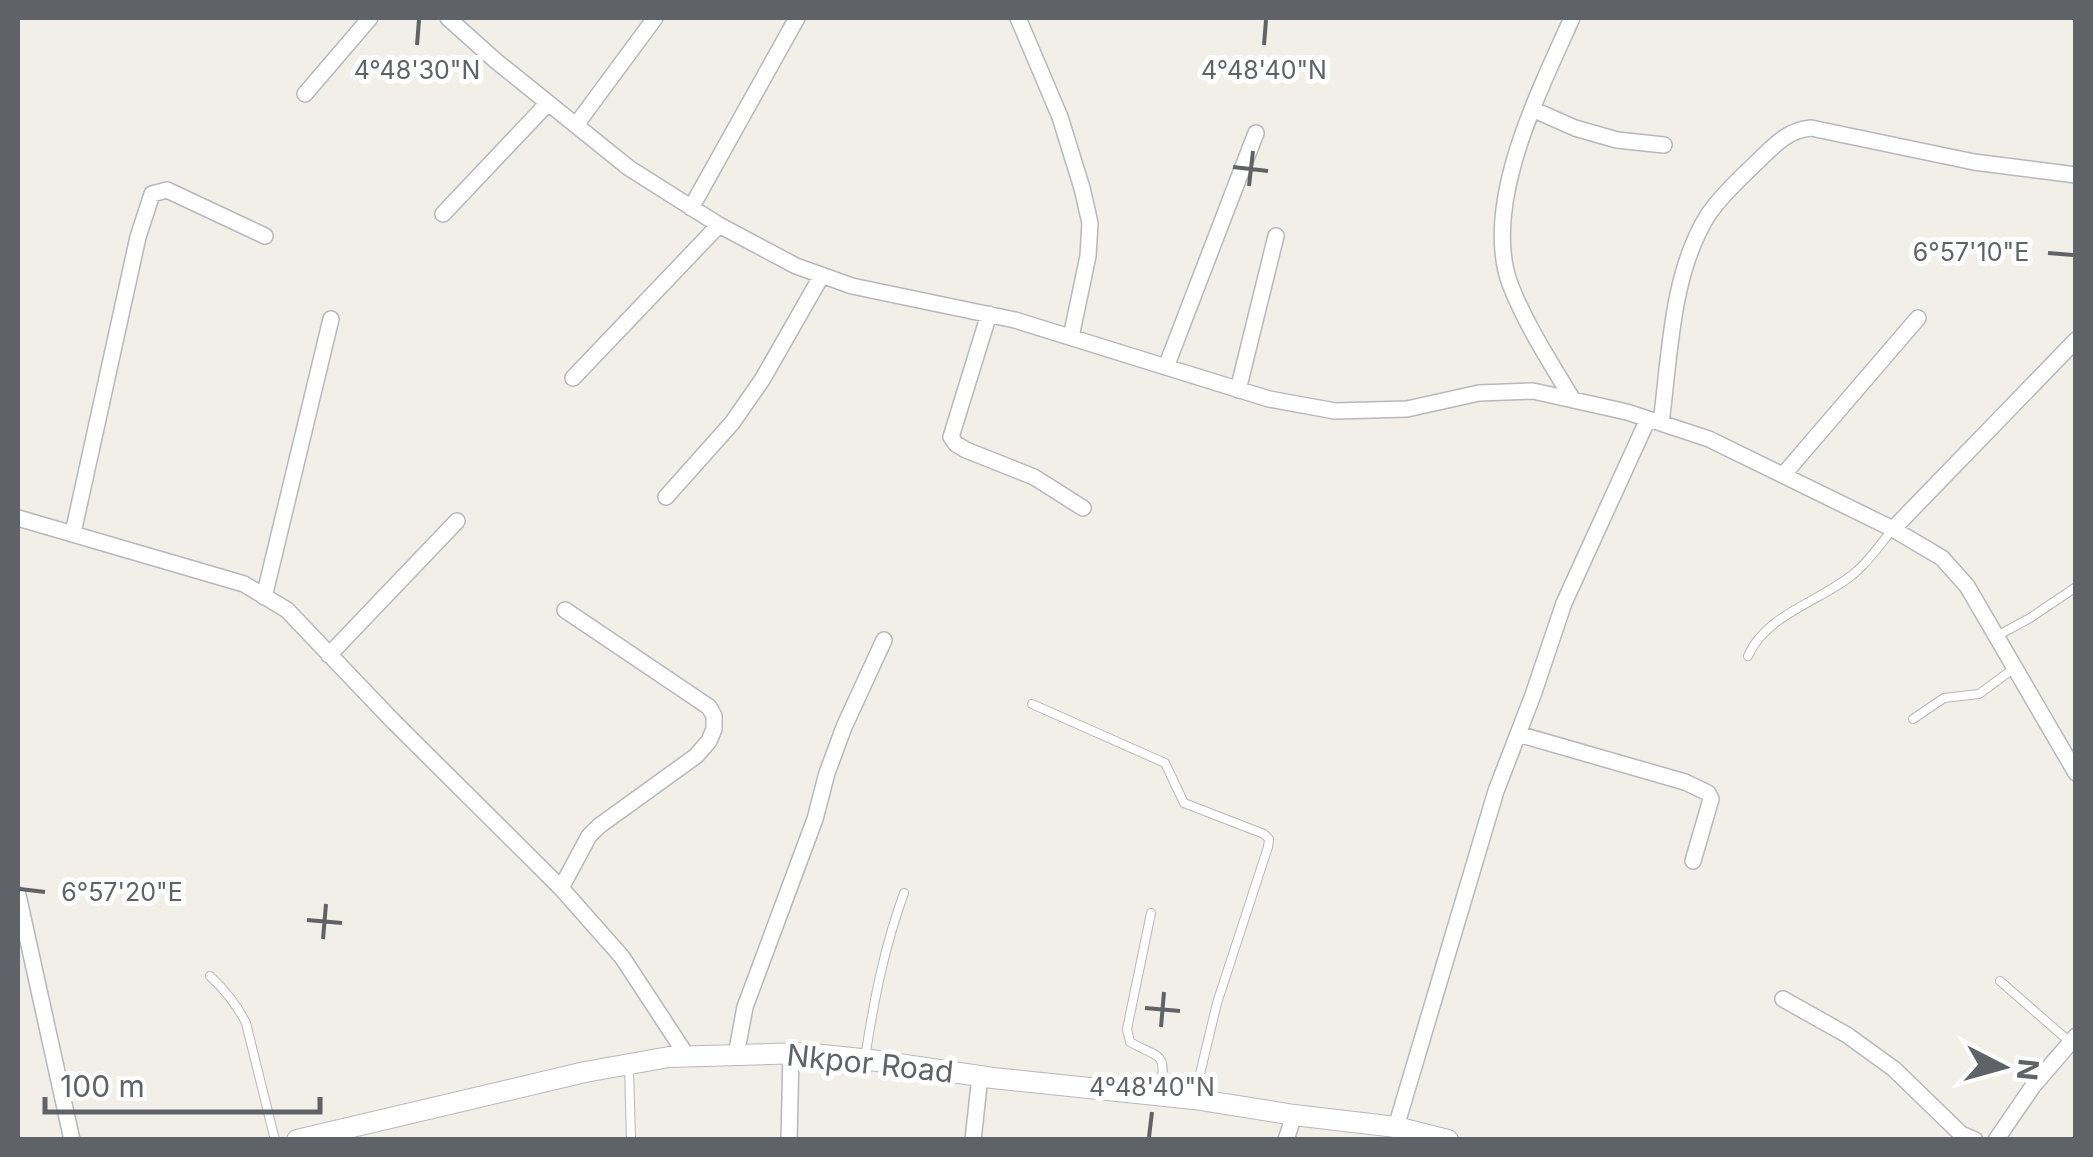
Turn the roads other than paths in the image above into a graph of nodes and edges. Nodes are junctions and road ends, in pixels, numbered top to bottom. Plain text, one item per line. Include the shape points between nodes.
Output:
1 (370, 18) edge
2 (448, 18) edge
3 (656, 18) edge
4 (797, 18) edge
5 (1018, 18) edge
6 (1572, 18) edge
7 (305, 94) dead end
8 (548, 103) junction
9 (1532, 109) junction
10 (576, 126) junction
11 (1256, 133) dead end
12 (1664, 144) dead end
13 (2076, 174) edge
14 (691, 208) junction
15 (443, 214) dead end
16 (719, 225) junction
17 (265, 236) dead end
18 (1276, 236) dead end
19 (822, 275) junction
20 (989, 314) junction
21 (1918, 318) dead end
22 (330, 319) dead end
23 (1071, 338) junction
24 (2076, 340) edge
25 (1166, 367) junction
26 (573, 378) dead end
27 (1238, 390) junction
28 (1573, 400) junction
29 (1654, 421) junction
30 (1784, 474) junction
31 (666, 497) dead end
32 (1083, 508) dead end
33 (18, 518) edge
34 (457, 521) dead end
35 (1894, 529) junction
36 (73, 533) junction
37 (2076, 587) edge
38 (264, 596) junction
39 (565, 610) dead end
40 (1997, 636) junction
41 (884, 640) dead end
42 (329, 654) junction
43 (1748, 656) dead end
44 (2016, 667) junction
45 (1032, 704) dead end
46 (1914, 720) dead end
47 (1518, 734) junction
48 (2076, 773) edge
49 (1692, 861) dead end
50 (560, 888) junction
51 (904, 893) dead end
52 (18, 895) edge
53 (1151, 913) dead end
54 (210, 976) dead end
55 (2000, 981) dead end
56 (1784, 999) dead end
57 (2073, 1040) edge
58 (790, 1054) junction
59 (736, 1055) junction
60 (687, 1056) junction
61 (864, 1059) junction
62 (629, 1064) junction
63 (980, 1076) junction
64 (1160, 1095) junction
65 (1194, 1098) junction
66 (1294, 1116) junction
67 (1386, 1131) edge
68 (356, 1132) edge
69 (72, 1140) edge
70 (275, 1140) edge
71 (297, 1140) edge
72 (631, 1140) edge
73 (789, 1140) edge
74 (973, 1140) edge
75 (1286, 1140) edge
76 (1448, 1140) edge
77 (1974, 1140) edge
78 (1996, 1140) edge

1 - 7 street
2 - 8 street
3 - 10 street
4 - 14 street
5 - 23 street via 1060,117 1090,223
6 - 9 street
8 - 10 street
8 - 15 street
9 - 12 street via 1617,140
9 - 28 street via 1508,178 1502,234 1508,280
10 - 14 street
11 - 25 street
13 - 29 street via 1974,162 1811,128 1782,138 1709,214 1685,264
14 - 16 street
16 - 19 street
16 - 26 street
17 - 36 street via 167,190 152,194
18 - 27 street
19 - 20 street
19 - 31 street via 732,423
20 - 23 street
20 - 32 street via 951,436 966,450 1034,477
21 - 30 street
22 - 38 street
23 - 25 street
24 - 35 street
25 - 27 street
27 - 28 street via 1335,411 1407,409 1479,393 1533,390
28 - 29 street
29 - 30 street
29 - 47 street via 1564,602
30 - 35 street
33 - 36 street
34 - 42 street
35 - 40 street via 1942,558
35 - 43 lane via 1856,572 1768,630
36 - 38 street via 244,584
37 - 40 lane
38 - 42 street
39 - 50 street via 709,707 714,729 696,756 590,836
40 - 44 street
41 - 59 street via 827,773 816,820 745,1007
42 - 50 street
44 - 46 lane via 1979,694 1944,698
44 - 48 street
45 - 65 lane via 1165,762 1184,803 1268,839
47 - 49 street via 1708,793
47 - 67 street
50 - 60 street via 622,957
51 - 61 lane via 886,942
52 - 69 street
53 - 64 lane via 1127,1030 1130,1042 1162,1059
54 - 70 lane via 246,1024
55 - 57 lane
56 - 77 street via 1894,1069
57 - 78 street
58 - 59 street, Nkpor Road
58 - 61 street, Nkpor Road
58 - 73 street
59 - 60 street, Nkpor Road
60 - 62 street, Nkpor Road
61 - 63 street, Nkpor Road
62 - 68 street, Nkpor Road
62 - 72 lane
63 - 64 street, Nkpor Road
63 - 74 street
64 - 65 street, Nkpor Road
65 - 66 street, Nkpor Road
66 - 67 street, Nkpor Road
66 - 75 street
67 - 76 street, Nkpor Road
68 - 71 street, Nkpor Road

